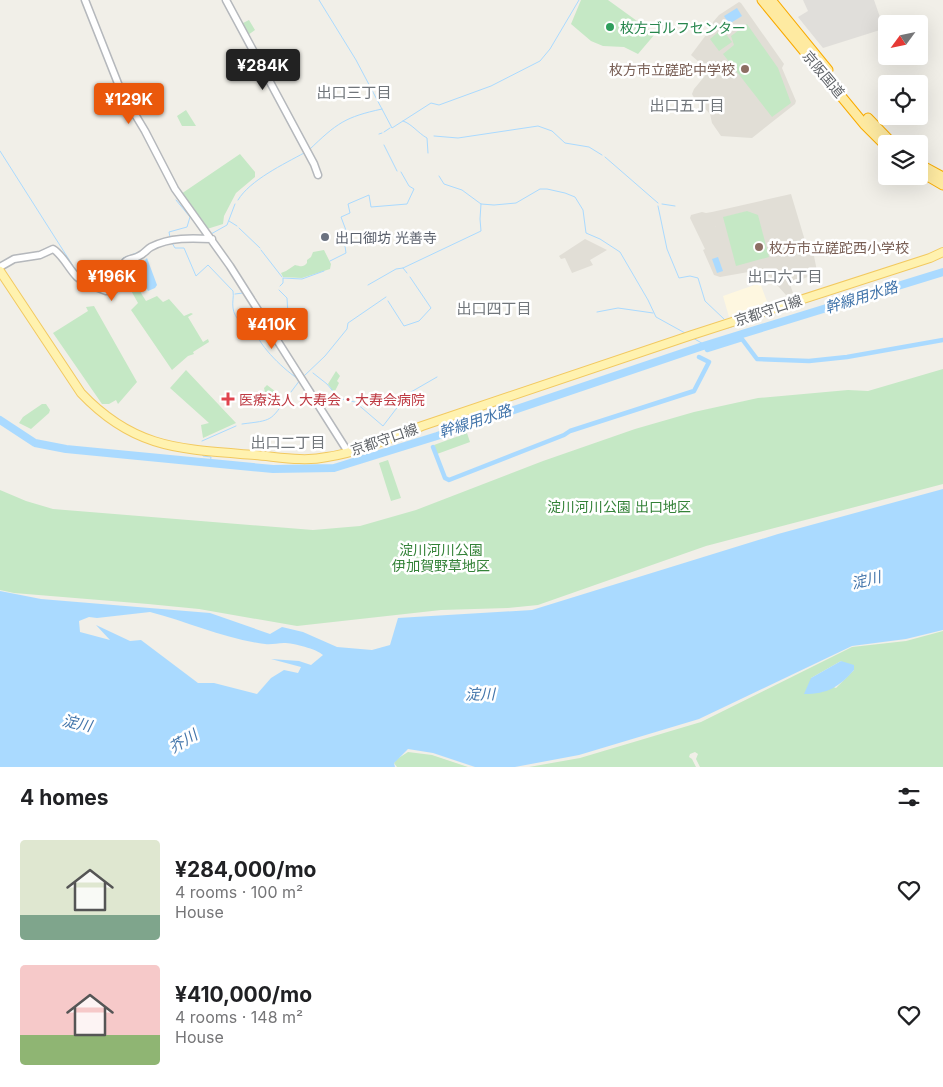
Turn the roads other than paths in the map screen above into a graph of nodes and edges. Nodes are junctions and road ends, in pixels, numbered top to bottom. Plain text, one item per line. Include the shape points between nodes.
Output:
1 (86, 0) edge
2 (226, 0) edge
3 (762, 0) edge
4 (772, 0) edge
5 (778, 0) edge
6 (829, 71) junction
7 (884, 135) edge
8 (878, 138) edge
9 (928, 169) edge
10 (318, 175) dead end
11 (928, 176) edge
12 (943, 177) edge
13 (943, 184) edge
14 (209, 236) junction
15 (943, 252) edge
16 (0, 267) edge
17 (0, 271) edge
18 (348, 452) junction

1 - 14 street via 121,91 182,201
2 - 10 street
3 - 8 highway, 京阪国道
4 - 6 highway, 京阪国道
5 - 6 highway
6 - 7 highway, 京阪国道
9 - 12 highway
11 - 13 highway
14 - 16 street via 174,240 151,247 122,266 117,288 110,291 81,280 53,249 40,255 14,259
14 - 18 street via 274,332
15 - 18 main road, 京都守口線
17 - 18 main road, 京都守口線 via 81,393 110,421 129,432 175,447 224,452 309,459

